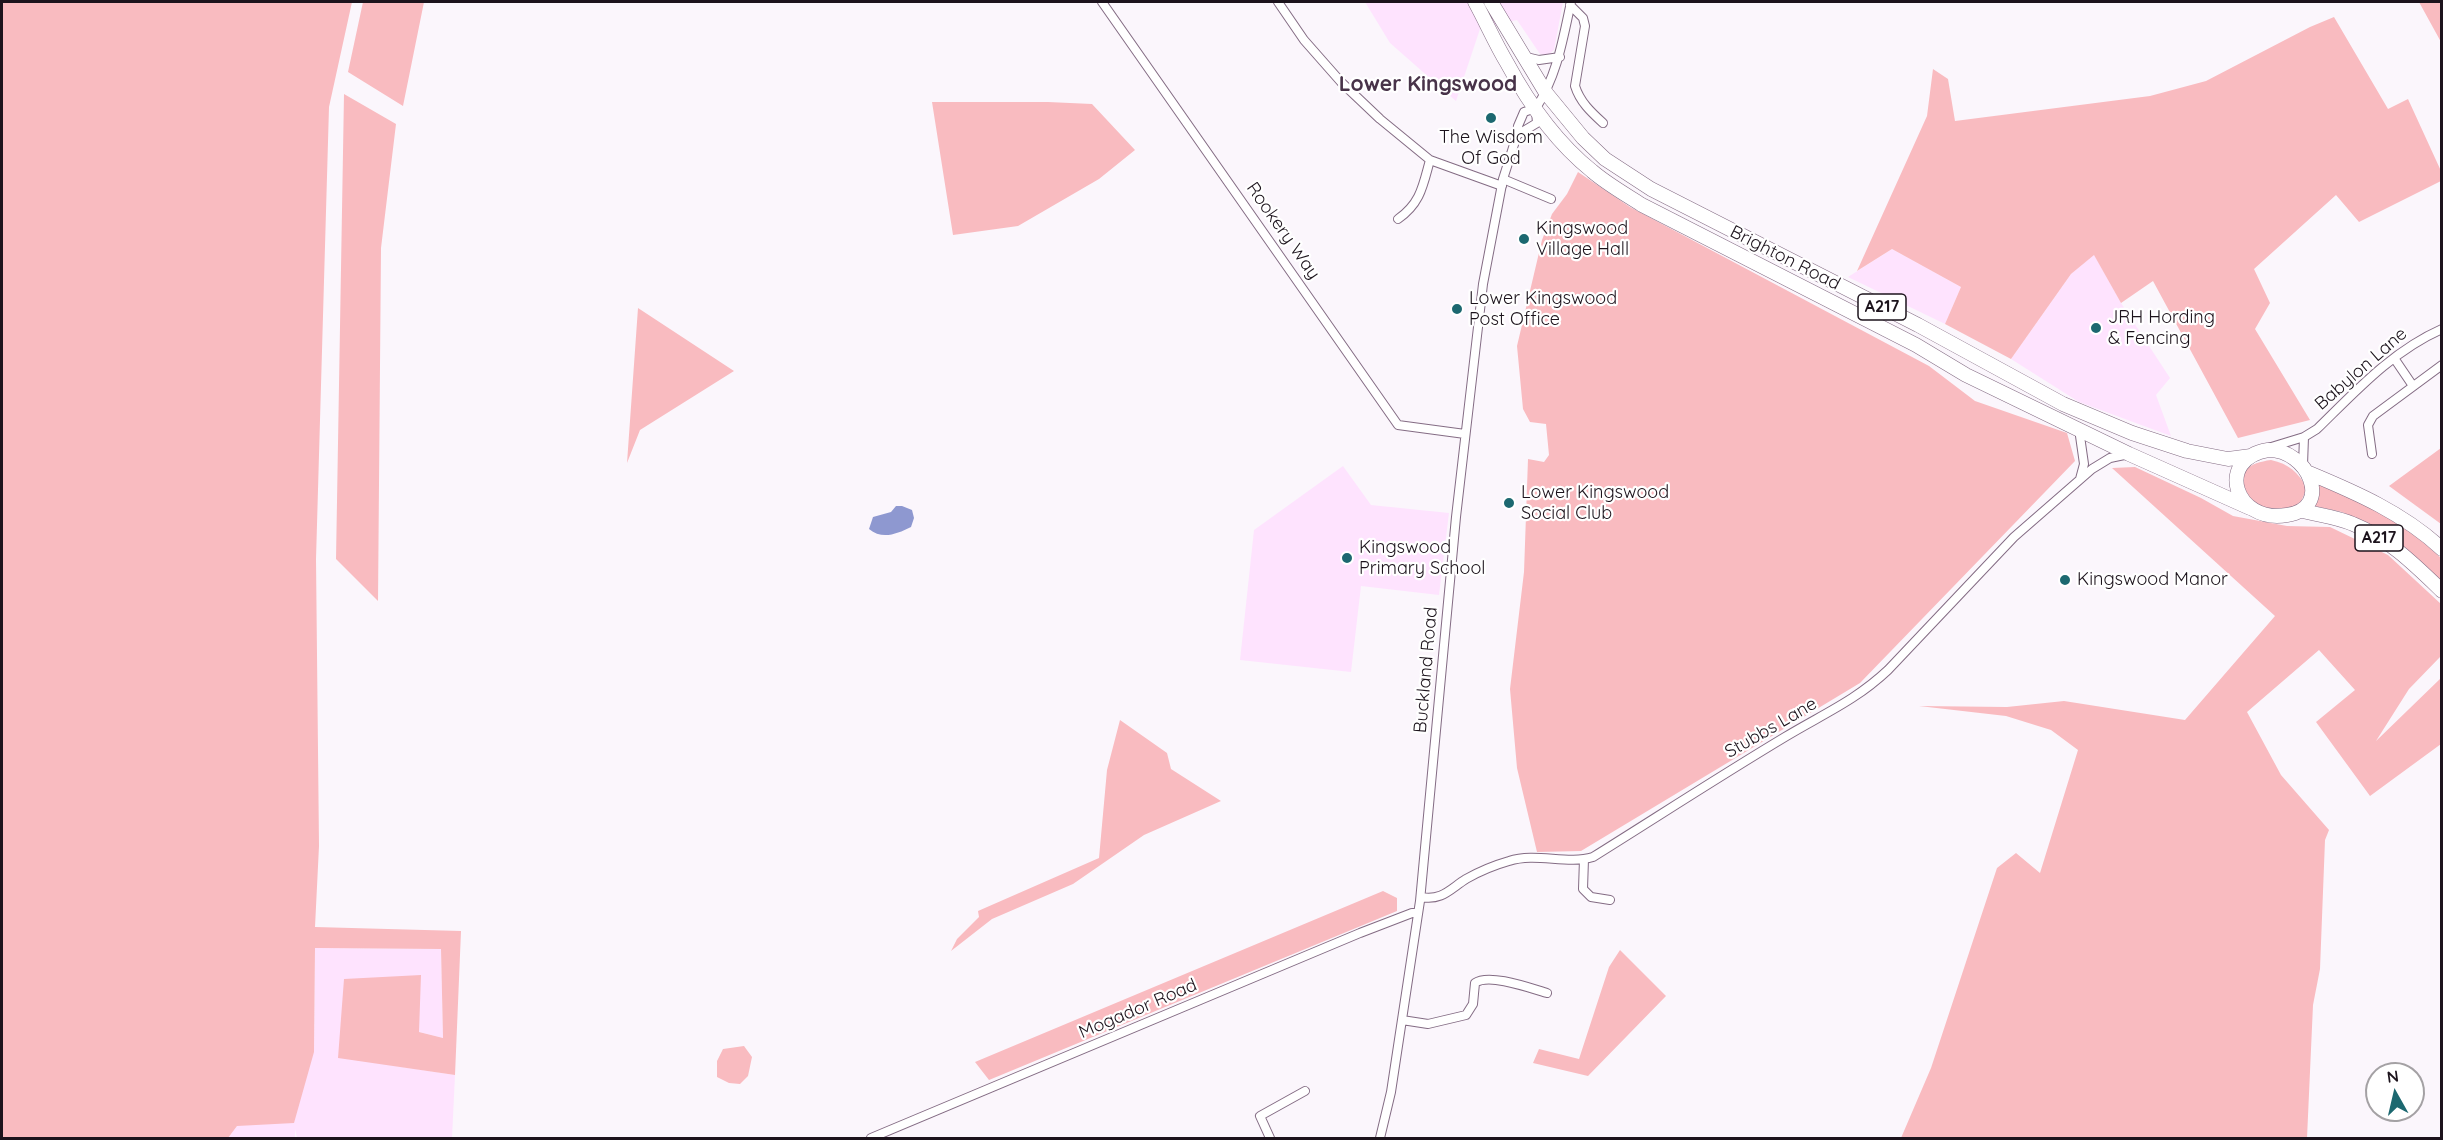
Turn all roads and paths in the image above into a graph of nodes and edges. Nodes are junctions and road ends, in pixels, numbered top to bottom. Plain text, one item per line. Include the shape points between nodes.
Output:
1 (1102, 2) edge
2 (1278, 2) edge
3 (1475, 2) edge
4 (1491, 2) edge
5 (1571, 3) edge
6 (1522, 56) junction
7 (1560, 57) junction
8 (1546, 93) junction
9 (1536, 108) junction
10 (1603, 123) dead end
11 (1518, 135) junction
12 (1430, 160) junction
13 (1502, 183) junction
14 (1551, 199) dead end
15 (1398, 219) dead end
16 (2442, 329) edge
17 (2394, 358) junction
18 (2442, 365) edge
19 (2413, 386) junction
20 (2079, 429) junction
21 (1465, 434) junction
22 (2304, 437) junction
23 (2129, 454) junction
24 (2255, 454) junction
25 (2372, 454) dead end
26 (2306, 469) junction
27 (2080, 480) junction
28 (2250, 508) junction
29 (2303, 511) junction
30 (2442, 549) edge
31 (2442, 591) edge
32 (1584, 860) junction
33 (1421, 897) junction
34 (1610, 900) dead end
35 (1418, 913) junction
36 (1547, 993) dead end
37 (1402, 1020) junction
38 (1305, 1091) dead end
39 (871, 1138) edge
40 (1270, 1138) edge
41 (1380, 1138) edge

1 - 21 street, Rookery Way via 1398,425
2 - 12 street via 1304,40 1341,82
3 - 9 highway, Brighton Road / A217 via 1507,64
4 - 6 highway, Brighton Road / A217
5 - 7 street
5 - 10 street via 1585,26 1577,94
6 - 7 street via 1547,60
6 - 8 highway, Brighton Road / A217
7 - 8 street
8 - 9 street
8 - 24 highway, Brighton Road / A217 via 1605,159 1651,189 2063,404 2187,451 2228,459
9 - 11 street, Buckland Road via 1524,112
9 - 11 street, Buckland Road via 1537,123
9 - 20 highway, Brighton Road / A217 via 1591,171 1642,205 1916,345 1966,375
11 - 13 street, Buckland Road
12 - 13 street
12 - 15 street via 1420,194 1410,210
13 - 14 street
13 - 21 street, Buckland Road via 1483,284
16 - 17 street, Babylon Lane
17 - 19 street
17 - 22 street, Babylon Lane
18 - 19 street
19 - 25 street via 2373,416 2368,425
20 - 23 highway, Brighton Road / A217
20 - 27 street via 2084,464
21 - 33 street, Buckland Road
22 - 24 street, Babylon Lane
22 - 26 street
23 - 27 street, Stubbs Lane via 2110,458
23 - 28 highway, Brighton Road / A217
24 - 26 highway, A217 via 2273,450 2291,456
24 - 28 highway via 2239,468 2236,481 2237,492
26 - 29 highway via 2312,490
26 - 30 highway, A217 via 2397,514
27 - 32 street, Stubbs Lane via 2014,537 1866,690
28 - 29 highway, A217 via 2286,516
29 - 31 highway, A217 via 2370,532 2410,560
32 - 33 street via 1513,859 1465,880 1445,895
32 - 34 street via 1583,889 1591,897
33 - 35 street, Buckland Road
35 - 37 street, Buckland Road
35 - 39 street, Mogador Road via 1349,938
36 - 37 street via 1481,979 1475,983 1473,1004 1466,1015 1428,1024
37 - 41 street, Buckland Road
38 - 40 street via 1260,1116

